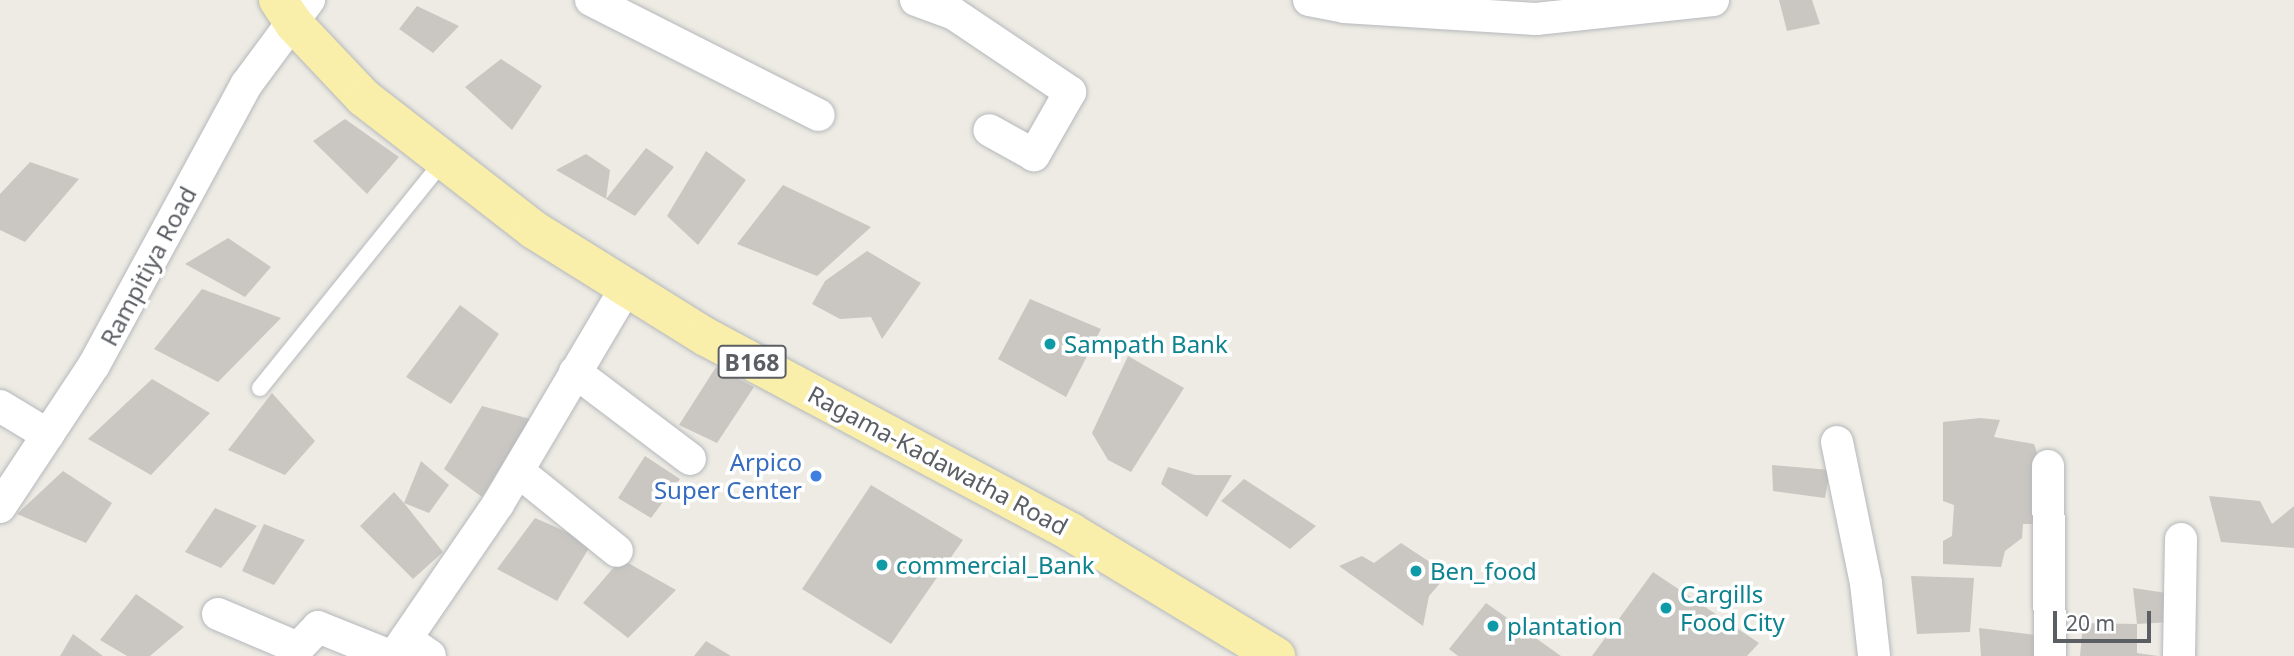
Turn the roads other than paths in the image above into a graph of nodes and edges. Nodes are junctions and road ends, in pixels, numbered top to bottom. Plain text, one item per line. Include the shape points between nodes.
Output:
1 (591, 0) edge
2 (916, 0) edge
3 (1309, 0) edge
4 (1713, 0) edge
5 (293, 8) edge
6 (819, 115) dead end
7 (989, 130) dead end
8 (443, 161) junction
9 (625, 289) junction
10 (575, 372) junction
11 (260, 388) dead end
12 (0, 406) edge
13 (48, 435) junction
14 (1837, 442) dead end
15 (690, 459) dead end
16 (2049, 466) dead end
17 (517, 471) junction
18 (0, 508) edge
19 (2181, 539) dead end
20 (617, 551) dead end
21 (218, 614) dead end
22 (405, 652) edge
23 (1276, 656) edge
24 (1874, 656) edge
25 (2050, 656) edge
26 (2179, 656) edge

1 - 6 street
2 - 7 street via 954,14 1070,92 1034,155
3 - 4 street via 1344,7 1536,19
5 - 8 main road, Ragama-Kadawatha Road / B168 via 364,98
5 - 13 street, Rampitiya Road via 246,85 94,365
8 - 9 main road, Ragama-Kadawatha Road / B168
8 - 11 lane
9 - 10 street
9 - 23 main road, Ragama-Kadawatha Road / B168 via 1071,531
10 - 15 street
10 - 17 street
12 - 13 street
13 - 18 street, Rampitiya Road
14 - 24 street via 1866,583
16 - 25 street
17 - 20 street
17 - 22 street
19 - 26 street
21 - 22 street via 298,648 318,627

